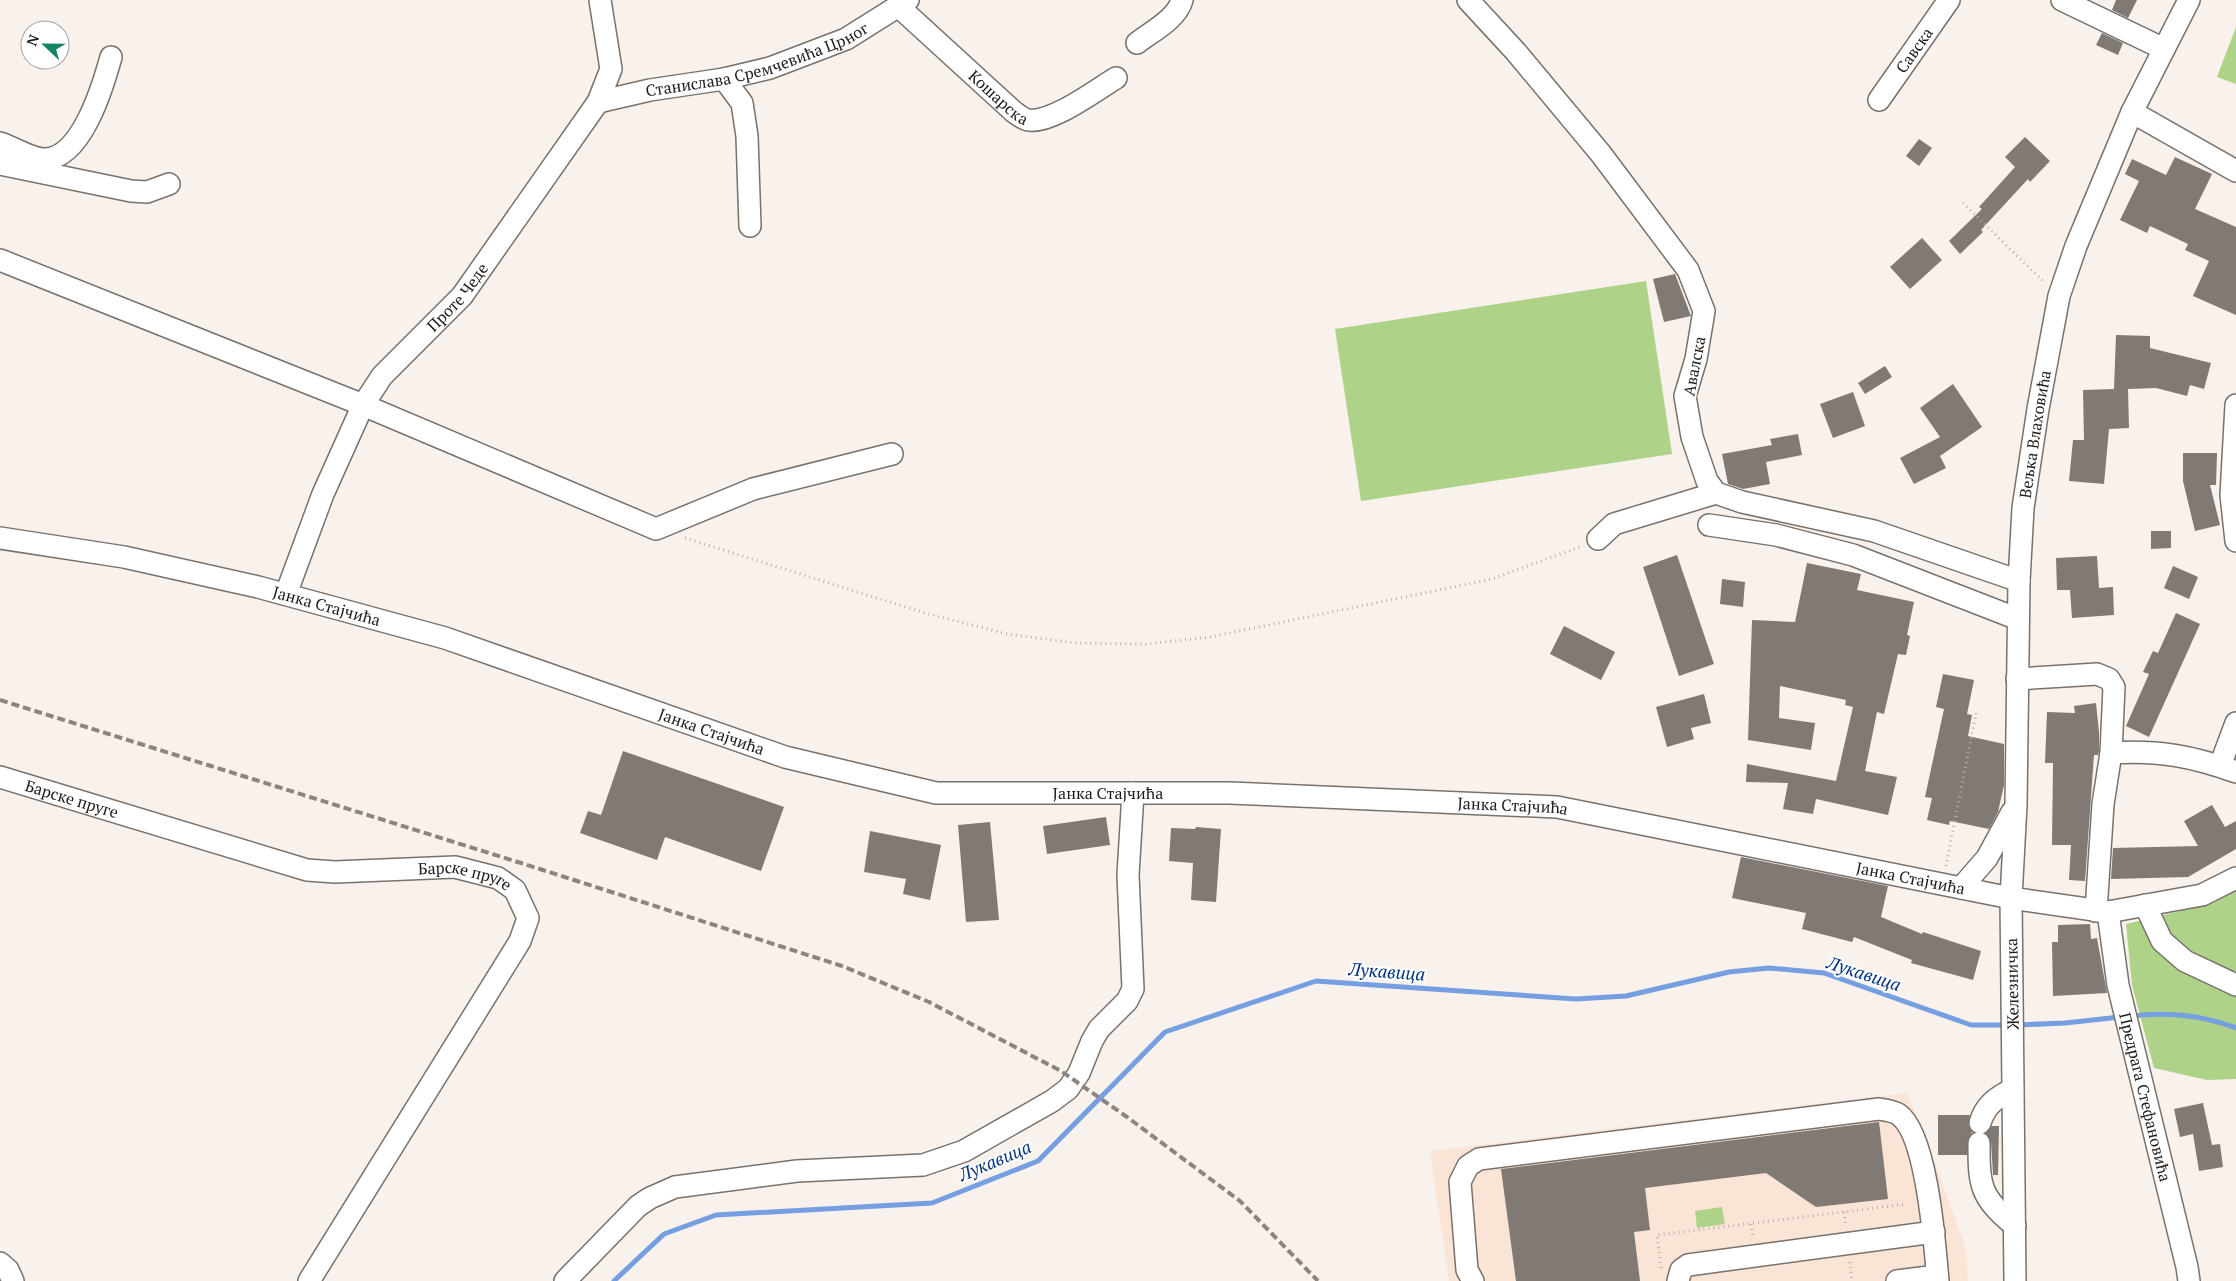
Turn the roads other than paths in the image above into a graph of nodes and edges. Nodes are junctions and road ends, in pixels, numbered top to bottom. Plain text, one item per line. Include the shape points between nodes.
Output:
1 (600, 0) edge
2 (1182, 0) edge
3 (1468, 0) edge
4 (1949, 0) edge
5 (2062, 0) edge
6 (2189, 0) edge
7 (903, 3) edge
8 (1137, 43) dead end
9 (2164, 48) junction
10 (111, 57) dead end
11 (1116, 78) dead end
12 (724, 79) junction
13 (1879, 100) dead end
14 (598, 102) junction
15 (2132, 112) junction
16 (0, 143) edge
17 (0, 164) edge
18 (2236, 171) edge
19 (169, 184) dead end
20 (750, 226) dead end
21 (0, 260) edge
22 (363, 405) junction
23 (2236, 405) edge
24 (892, 454) dead end
25 (1716, 493) junction
26 (1709, 525) dead end
27 (0, 538) edge
28 (1598, 539) road end
29 (2236, 541) edge
30 (2018, 581) junction
31 (286, 594) junction
32 (2018, 619) junction
33 (2017, 679) junction
34 (2236, 723) edge
35 (2111, 753) junction
36 (2228, 769) edge
37 (0, 777) edge
38 (1133, 793) junction
39 (2016, 805) junction
40 (2236, 878) edge
41 (1961, 888) junction
42 (2011, 898) junction
43 (2145, 906) junction
44 (2102, 911) junction
45 (2236, 985) edge
46 (2013, 1079) junction
47 (2015, 1226) junction
48 (1934, 1232) junction
49 (0, 1263) edge
50 (1670, 1276) edge
51 (1938, 1278) edge
52 (14, 1281) edge
53 (309, 1281) edge
54 (565, 1281) edge
55 (1473, 1281) edge
56 (1897, 1281) edge
57 (2015, 1281) edge
58 (2189, 1281) edge

1 - 14 street, Проте Чеде via 611,69
2 - 8 street via 1165,22
3 - 25 street, Авалска via 1601,154 1688,270 1704,311 1686,396 1692,437 1707,481
4 - 13 street, Савска
5 - 9 street
6 - 9 street, Вељка Влаховића
7 - 11 street, Кошарска via 1014,112 1027,120 1040,120 1055,114
7 - 12 street, Станислава Сремчевића Црног via 846,39 770,68
9 - 15 street, Вељка Влаховића
10 - 16 street via 93,109 65,152 41,159
12 - 14 street, Станислава Сремчевића Црног
12 - 20 street via 742,103 748,136
14 - 22 street, Проте Чеде via 462,296 382,376
15 - 18 street
15 - 30 street, Вељка Влаховића via 2076,246 2059,296 2023,508
17 - 19 street via 131,191 147,192
21 - 22 street
22 - 24 street via 656,528 753,489
22 - 31 street, Проте Чеде via 323,494
23 - 29 street via 2231,495
25 - 28 street via 1614,524
25 - 30 street via 1742,502 1874,531
26 - 32 street via 1776,535 1853,555
27 - 31 street, Јанка Стајчића via 124,557
30 - 32 street, Вељка Влаховића
31 - 38 street, Јанка Стајчића via 445,638 785,757 936,794
32 - 33 street, Вељка Влаховића
33 - 35 street, Предрага Стефановића via 2097,674 2109,678 2114,692
33 - 39 street, Вељка Влаховића
34 - 36 street
35 - 36 street via 2163,752
35 - 44 street, Предрага Стефановића via 2103,804
37 - 53 street, Барске пруге via 307,870 454,868 498,878 515,890 528,918 520,942
38 - 41 street, Јанка Стајчића via 1230,793 1557,807
38 - 54 street via 1128,875 1133,989 1127,1001 1099,1029 1079,1073 1060,1096 964,1151 922,1166 797,1171 687,1184 664,1191 638,1206
39 - 41 street via 1988,858
39 - 42 street, Вељка Влаховића
40 - 43 street, Јанка Стајчића via 2202,895
41 - 42 street, Јанка Стајчића
42 - 44 street, Јанка Стајчића
42 - 46 street, Железничка
43 - 44 street, Јанка Стајчића
43 - 45 street via 2162,941 2185,961
44 - 58 street, Предрага Стефановића
46 - 47 street, Железничка
46 - 47 street via 1986,1108 1979,1133 1979,1177 1990,1203
47 - 57 street, Железничка
48 - 50 street via 1688,1265
48 - 51 street
48 - 55 street via 1932,1208 1912,1130 1898,1113 1879,1109 1478,1159 1468,1166 1460,1182 1467,1270
49 - 52 street
51 - 56 street

